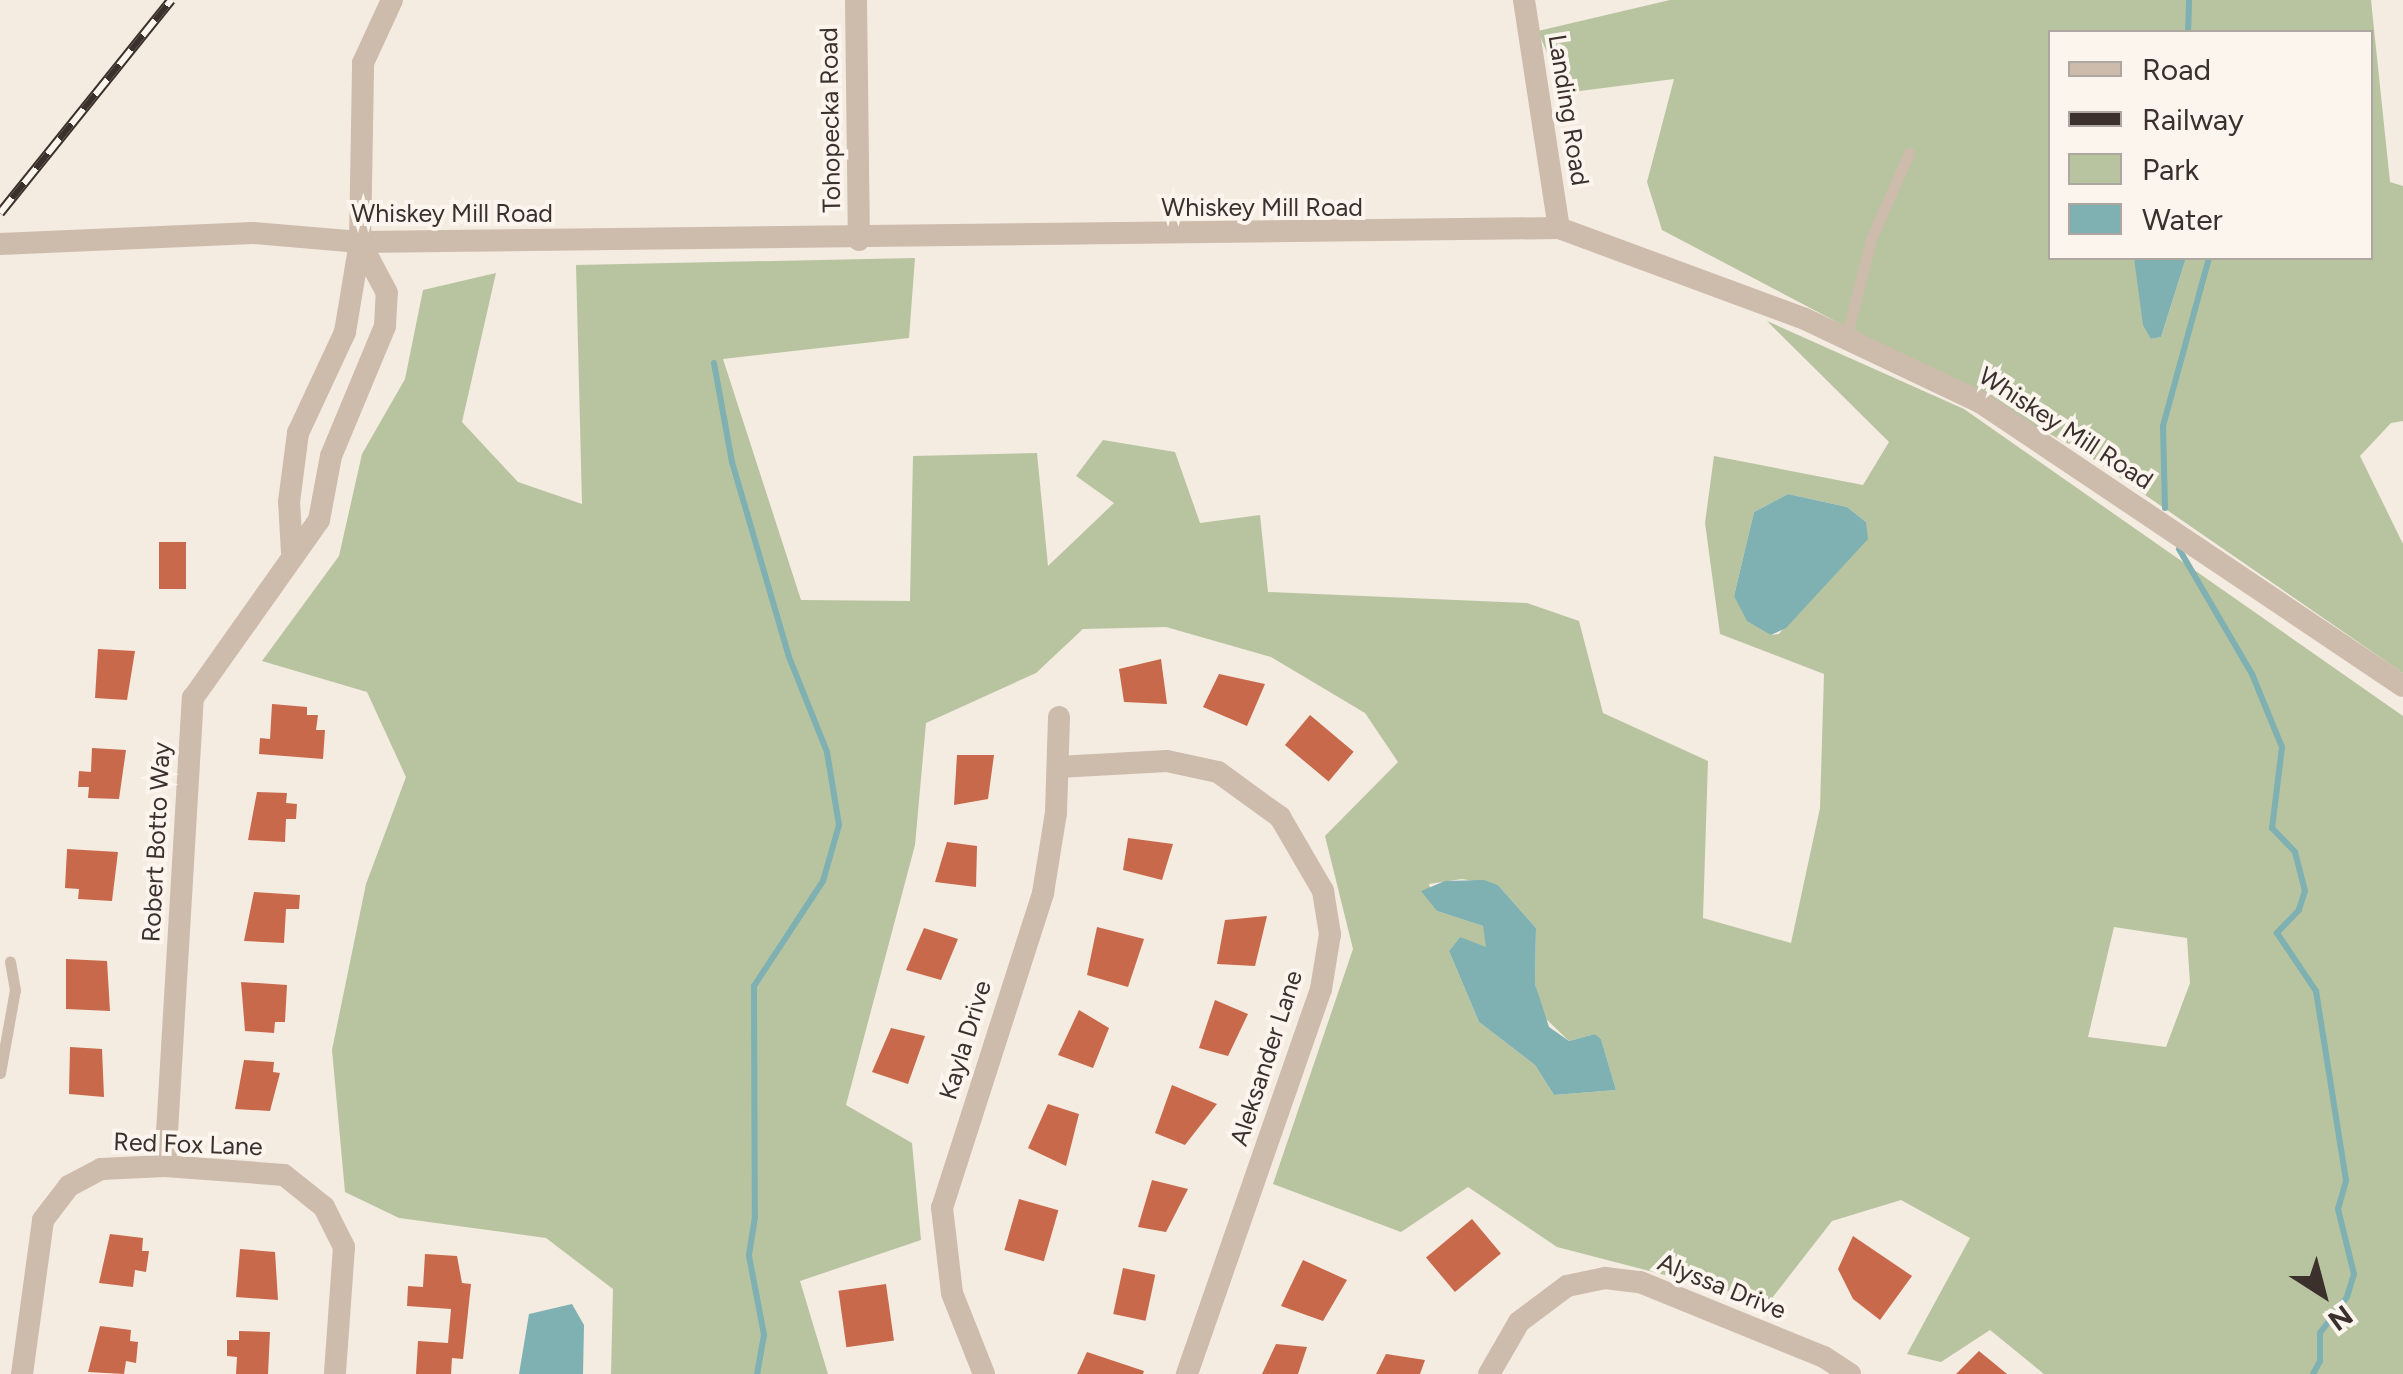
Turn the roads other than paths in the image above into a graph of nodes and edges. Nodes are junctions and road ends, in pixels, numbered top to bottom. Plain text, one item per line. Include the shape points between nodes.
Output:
1 (392, 0) edge
2 (856, 0) edge
3 (1524, 0) edge
4 (1909, 153) dead end
5 (1559, 228) junction
6 (860, 240) junction
7 (360, 242) junction
8 (0, 244) edge
9 (1846, 338) junction
10 (292, 552) junction
11 (2403, 686) edge
12 (1059, 717) dead end
13 (1058, 767) junction
14 (10, 961) dead end
15 (0, 1073) edge
16 (165, 1166) junction
17 (22, 1374) edge
18 (335, 1374) edge
19 (984, 1374) edge
20 (1187, 1374) edge
21 (1490, 1374) edge
22 (1850, 1374) edge

1 - 7 street via 364,63
2 - 6 street, Tohopecka Road
3 - 5 street, Landing Road
4 - 9 lane via 1871,239
5 - 6 street, Whiskey Mill Road
5 - 9 street, Whiskey Mill Road
6 - 7 street, Whiskey Mill Road
7 - 8 street, Whiskey Mill Road via 253,233
7 - 10 street via 345,332 298,433 289,502
7 - 10 street, Robert Botto Way via 387,293 384,326 331,456 320,520
9 - 11 street, Whiskey Mill Road via 2043,440
10 - 16 street, Robert Botto Way via 193,698
12 - 13 street, Kayla Drive
13 - 19 street, Kayla Drive via 1043,893 942,1208 952,1293
13 - 20 street, Aleksander Lane via 1166,761 1218,772 1280,816 1323,890 1330,934 1321,988
14 - 15 lane via 14,990
16 - 17 street, Red Fox Lane via 101,1169 68,1186 43,1220
16 - 18 street, Red Fox Lane via 284,1175 324,1207 344,1247
21 - 22 street, Alyssa Drive via 1519,1322 1567,1286 1604,1278 1640,1282 1824,1356

